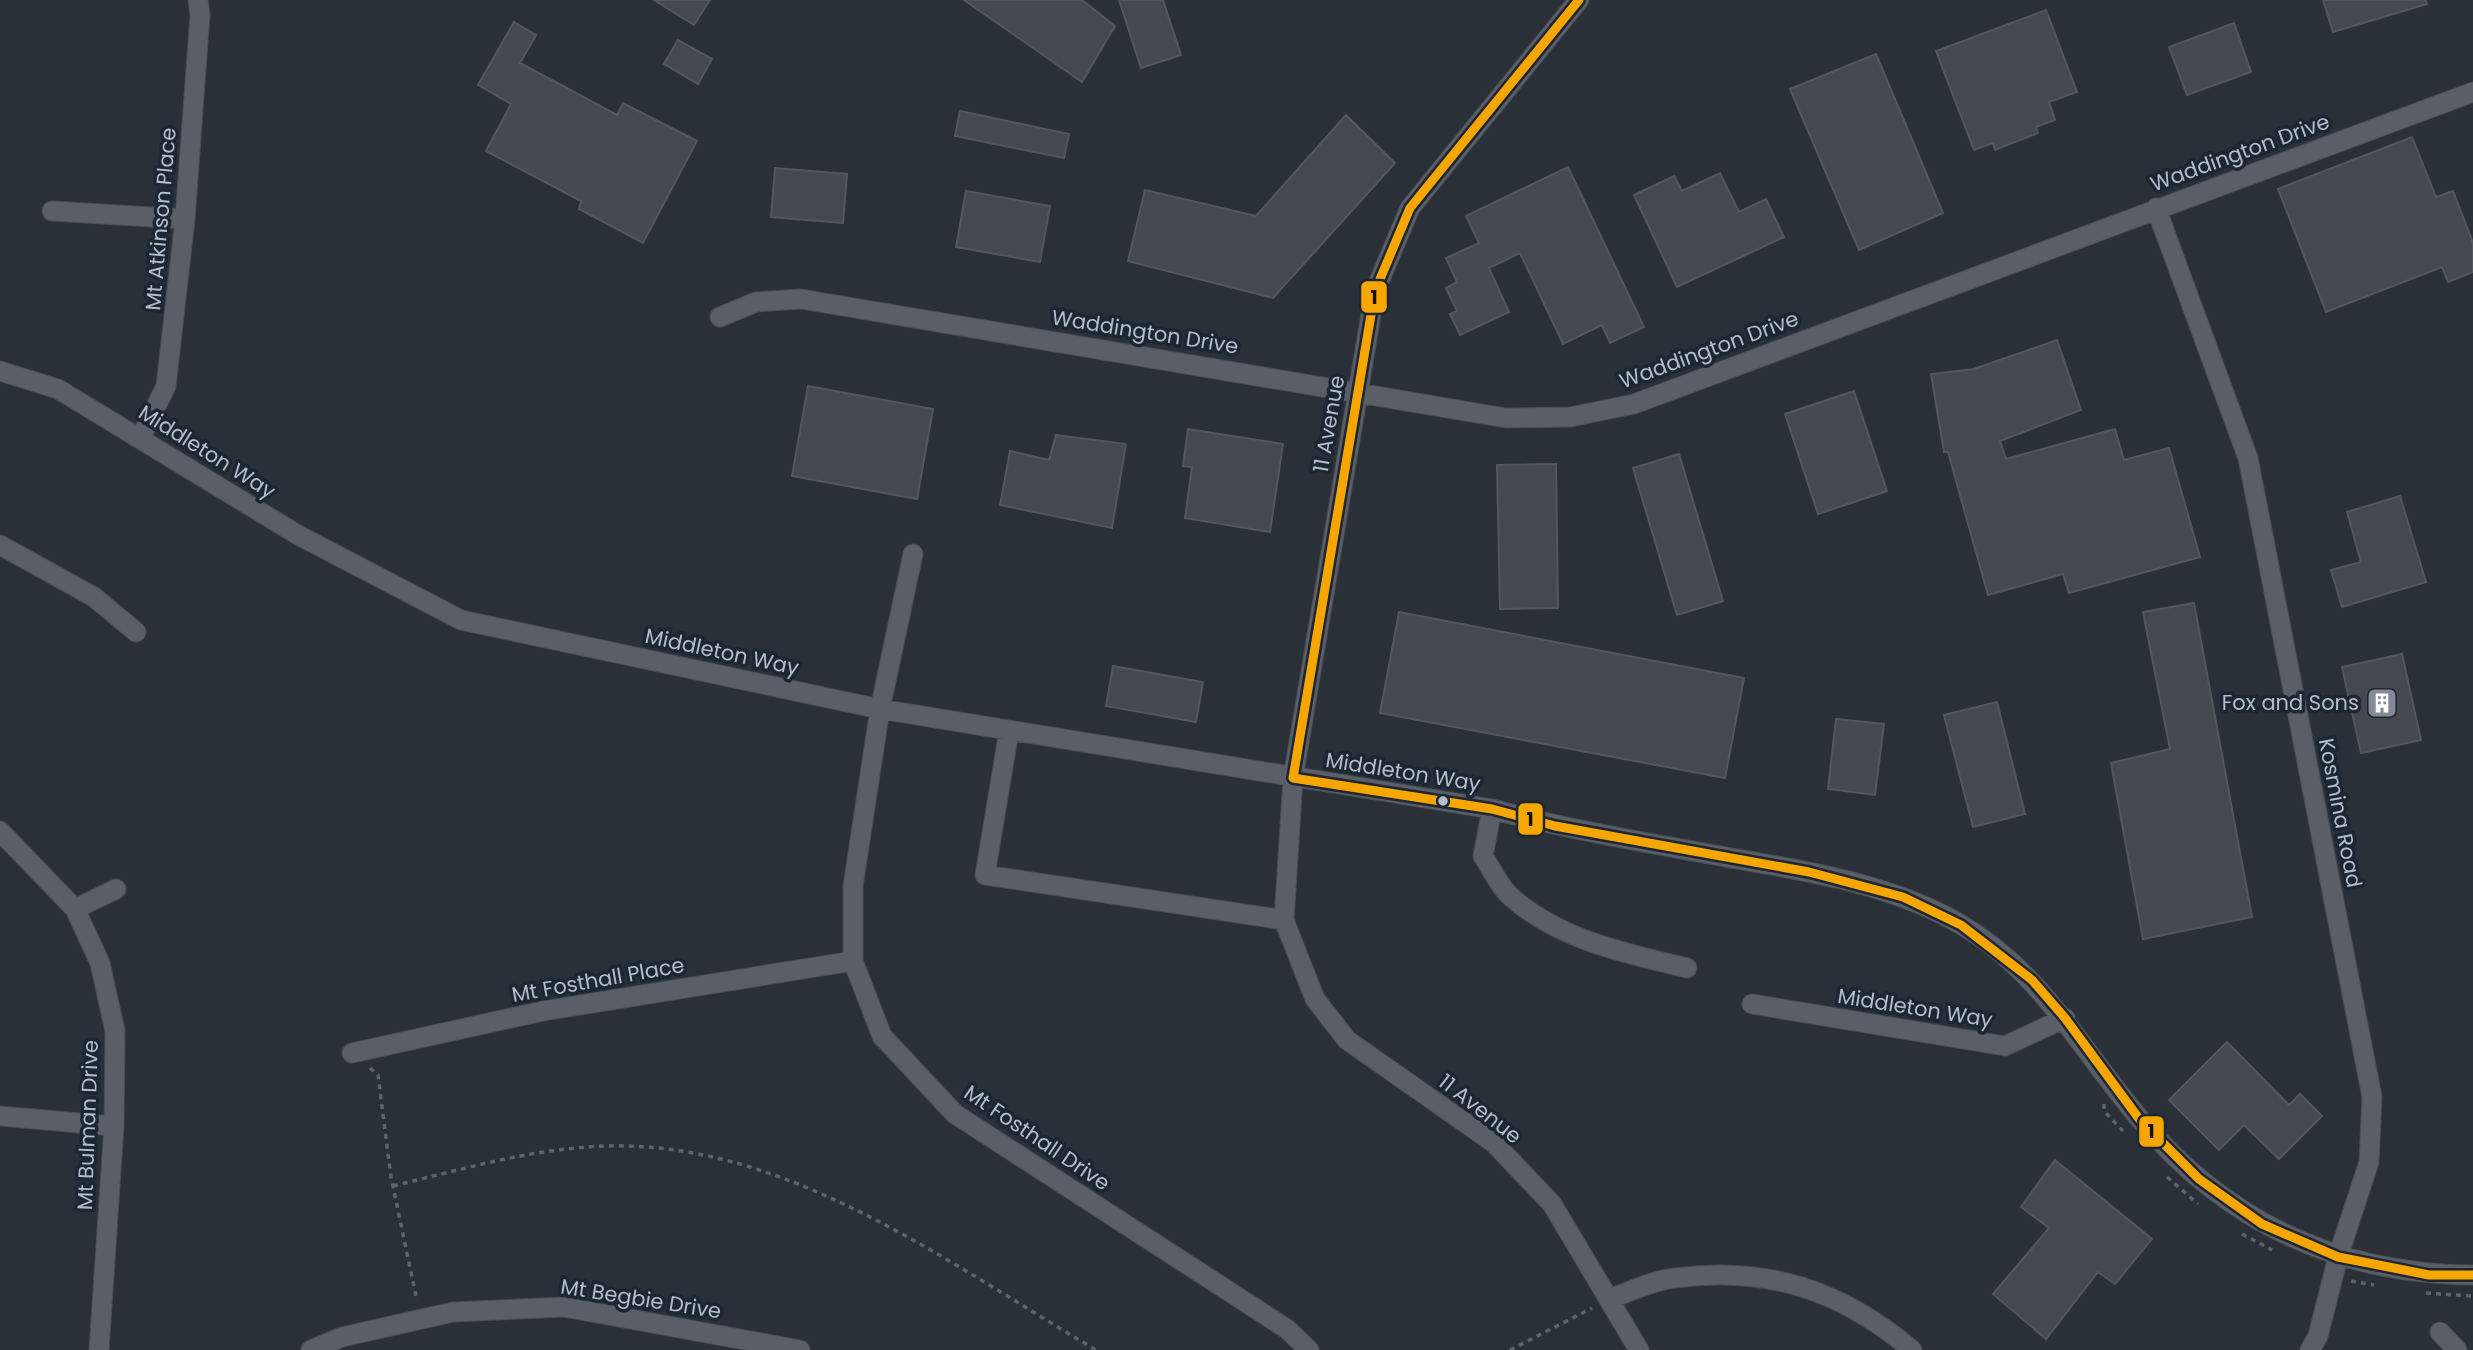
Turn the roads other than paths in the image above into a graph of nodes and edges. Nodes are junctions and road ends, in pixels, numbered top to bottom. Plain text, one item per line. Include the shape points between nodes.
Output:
1 (198, 0) edge
2 (1579, 0) edge
3 (2473, 92) edge
4 (2156, 208) junction
5 (52, 211) dead end
6 (186, 219) junction
7 (720, 317) dead end
8 (0, 371) edge
9 (1357, 391) junction
10 (141, 437) junction
11 (0, 545) edge
12 (914, 554) dead end
13 (136, 632) dead end
14 (880, 709) junction
15 (1009, 732) junction
16 (1293, 778) junction
17 (1492, 809) junction
18 (0, 831) edge
19 (116, 889) dead end
20 (75, 909) junction
21 (1284, 920) junction
22 (853, 961) junction
23 (1687, 968) dead end
24 (1752, 1004) dead end
25 (2065, 1018) junction
26 (352, 1053) road end
27 (0, 1116) edge
28 (114, 1126) junction
29 (2338, 1257) junction
30 (2473, 1275) edge
31 (1609, 1299) junction
32 (2440, 1332) dead end
33 (99, 1350) edge
34 (312, 1350) edge
35 (800, 1350) edge
36 (1309, 1350) edge
37 (1639, 1350) edge
38 (1912, 1350) edge
39 (2310, 1350) edge
40 (2457, 1350) edge

1 - 6 street, Mt Atkinson Place
2 - 9 street, 11 Avenue via 1410,208 1375,291
3 - 4 street, Waddington Drive
4 - 9 street, Waddington Drive via 1634,404 1570,417 1506,418
4 - 29 street, Kosmina Road via 2248,458 2372,1097 2369,1162
5 - 6 street
6 - 10 street, Mt Atkinson Place via 166,386
7 - 9 street, Waddington Drive via 756,302 801,299
8 - 10 street, Middleton Way via 58,389
9 - 16 street, 11 Avenue
10 - 14 street, Middleton Way via 298,535 461,620
11 - 13 street via 94,597
12 - 14 street, Mt Fosthall Drive
14 - 15 street, Middleton Way
14 - 22 street, Mt Fosthall Drive via 853,886
15 - 16 street, Middleton Way
15 - 21 street via 985,875
16 - 17 street, Middleton Way
16 - 21 street, 11 Avenue
17 - 23 street, Middleton Way via 1483,856 1508,895 1549,923 1601,947
17 - 25 street, Middleton Way via 1555,826 1809,872 1903,897 1961,925 2032,980
18 - 20 street, Mt Bulman Drive
19 - 20 street
20 - 28 street, Mt Bulman Drive via 100,963 115,1031
21 - 31 street, 11 Avenue via 1315,999 1347,1040 1494,1143 1552,1204
22 - 26 street, Mt Fosthall Place via 543,1011
22 - 36 street, Mt Fosthall Drive via 882,1036 955,1114 1287,1329
24 - 25 street, Middleton Way via 2005,1046
25 - 29 street, Middleton Way via 2140,1120 2199,1180 2262,1224
27 - 28 street
28 - 33 street, Mt Bulman Drive
29 - 30 street, Middleton Way via 2429,1275
29 - 39 street, Kosmina Road via 2318,1336
31 - 37 street, 11 Avenue
31 - 38 street via 1673,1278 1736,1274 1805,1286 1852,1306
32 - 40 street
34 - 35 street, Mt Begbie Drive via 342,1337 453,1312 564,1307

